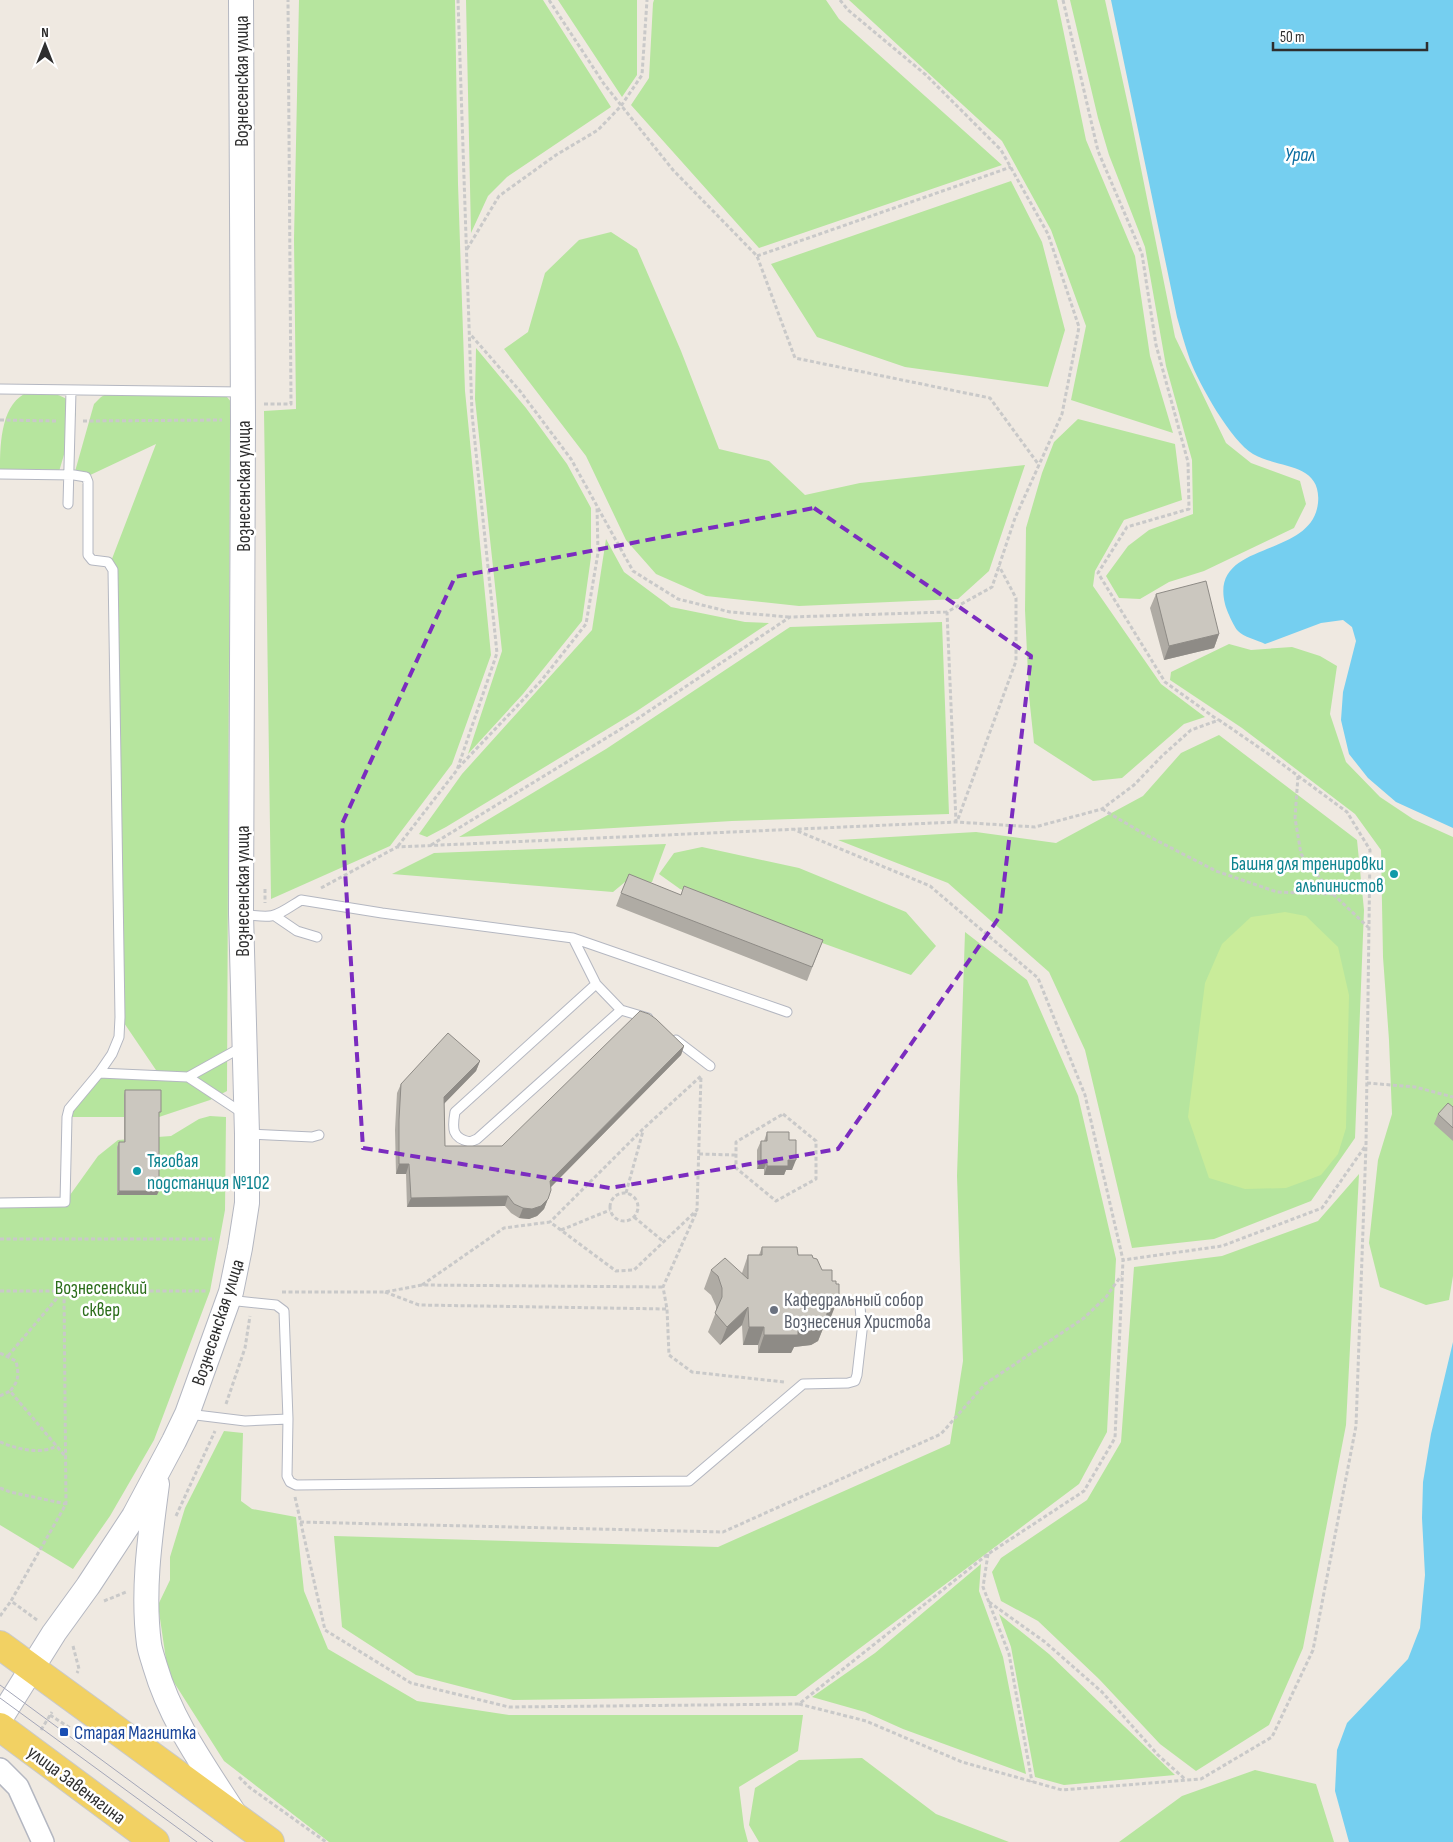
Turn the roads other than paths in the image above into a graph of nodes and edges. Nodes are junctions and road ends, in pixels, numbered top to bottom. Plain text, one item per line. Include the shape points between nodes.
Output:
1 (241, 0) edge
2 (0, 389) edge
3 (71, 391) junction
4 (242, 392) junction
5 (0, 474) edge
6 (68, 475) junction
7 (68, 504) dead end
8 (241, 914) junction
9 (276, 916) junction
10 (317, 937) dead end
11 (573, 938) junction
12 (596, 984) junction
13 (621, 1010) junction
14 (787, 1012) dead end
15 (656, 1024) edge
16 (671, 1036) edge
17 (245, 1046) junction
18 (710, 1066) dead end
19 (100, 1073) junction
20 (188, 1077) junction
21 (247, 1125) junction
22 (319, 1135) dead end
23 (0, 1202) edge
24 (229, 1296) junction
25 (860, 1306) dead end
26 (187, 1414) junction
27 (288, 1419) junction
28 (158, 1471) junction
29 (0, 1644) edge
30 (32, 1667) junction
31 (0, 1719) edge
32 (0, 1727) edge
33 (0, 1769) edge
34 (240, 1821) junction
35 (43, 1842) edge
36 (155, 1842) edge
37 (270, 1842) edge

1 - 4 main road, Вознесенская улица
2 - 3 lane
3 - 4 lane
3 - 6 lane
4 - 8 main road, Вознесенская улица
5 - 6 lane
6 - 7 lane
6 - 19 lane via 84,475 87,479 88,555 92,560 108,562 113,570 120,1017 119,1037
8 - 9 lane via 266,918
8 - 17 main road, Вознесенская улица
9 - 10 lane via 297,931
9 - 11 lane via 301,900
11 - 12 lane
11 - 14 lane
12 - 13 lane
12 - 13 lane via 455,1112 452,1126 456,1135 470,1142 477,1139
13 - 15 lane via 648,1018
16 - 18 lane
17 - 20 lane
17 - 21 main road, Вознесенская улица
19 - 20 lane
19 - 23 lane via 74,1102 67,1116 65,1202
20 - 21 lane
21 - 22 lane via 312,1137
21 - 24 main road, Вознесенская улица via 246,1203
24 - 26 main road, Вознесенская улица
24 - 27 lane via 276,1305 284,1311
25 - 27 lane via 862,1331 854,1381 802,1384 689,1480 293,1484 287,1476
26 - 27 lane via 245,1421
26 - 28 main road, Вознесенская улица
28 - 30 main road, Вознесенская улица via 134,1516
28 - 34 main road via 146,1589 149,1645 159,1682 175,1720
29 - 30 main road
30 - 31 main road, Вознесенская улица
30 - 34 main road
32 - 36 main road, улица Завенягина
33 - 35 street via 18,1787
34 - 37 main road

